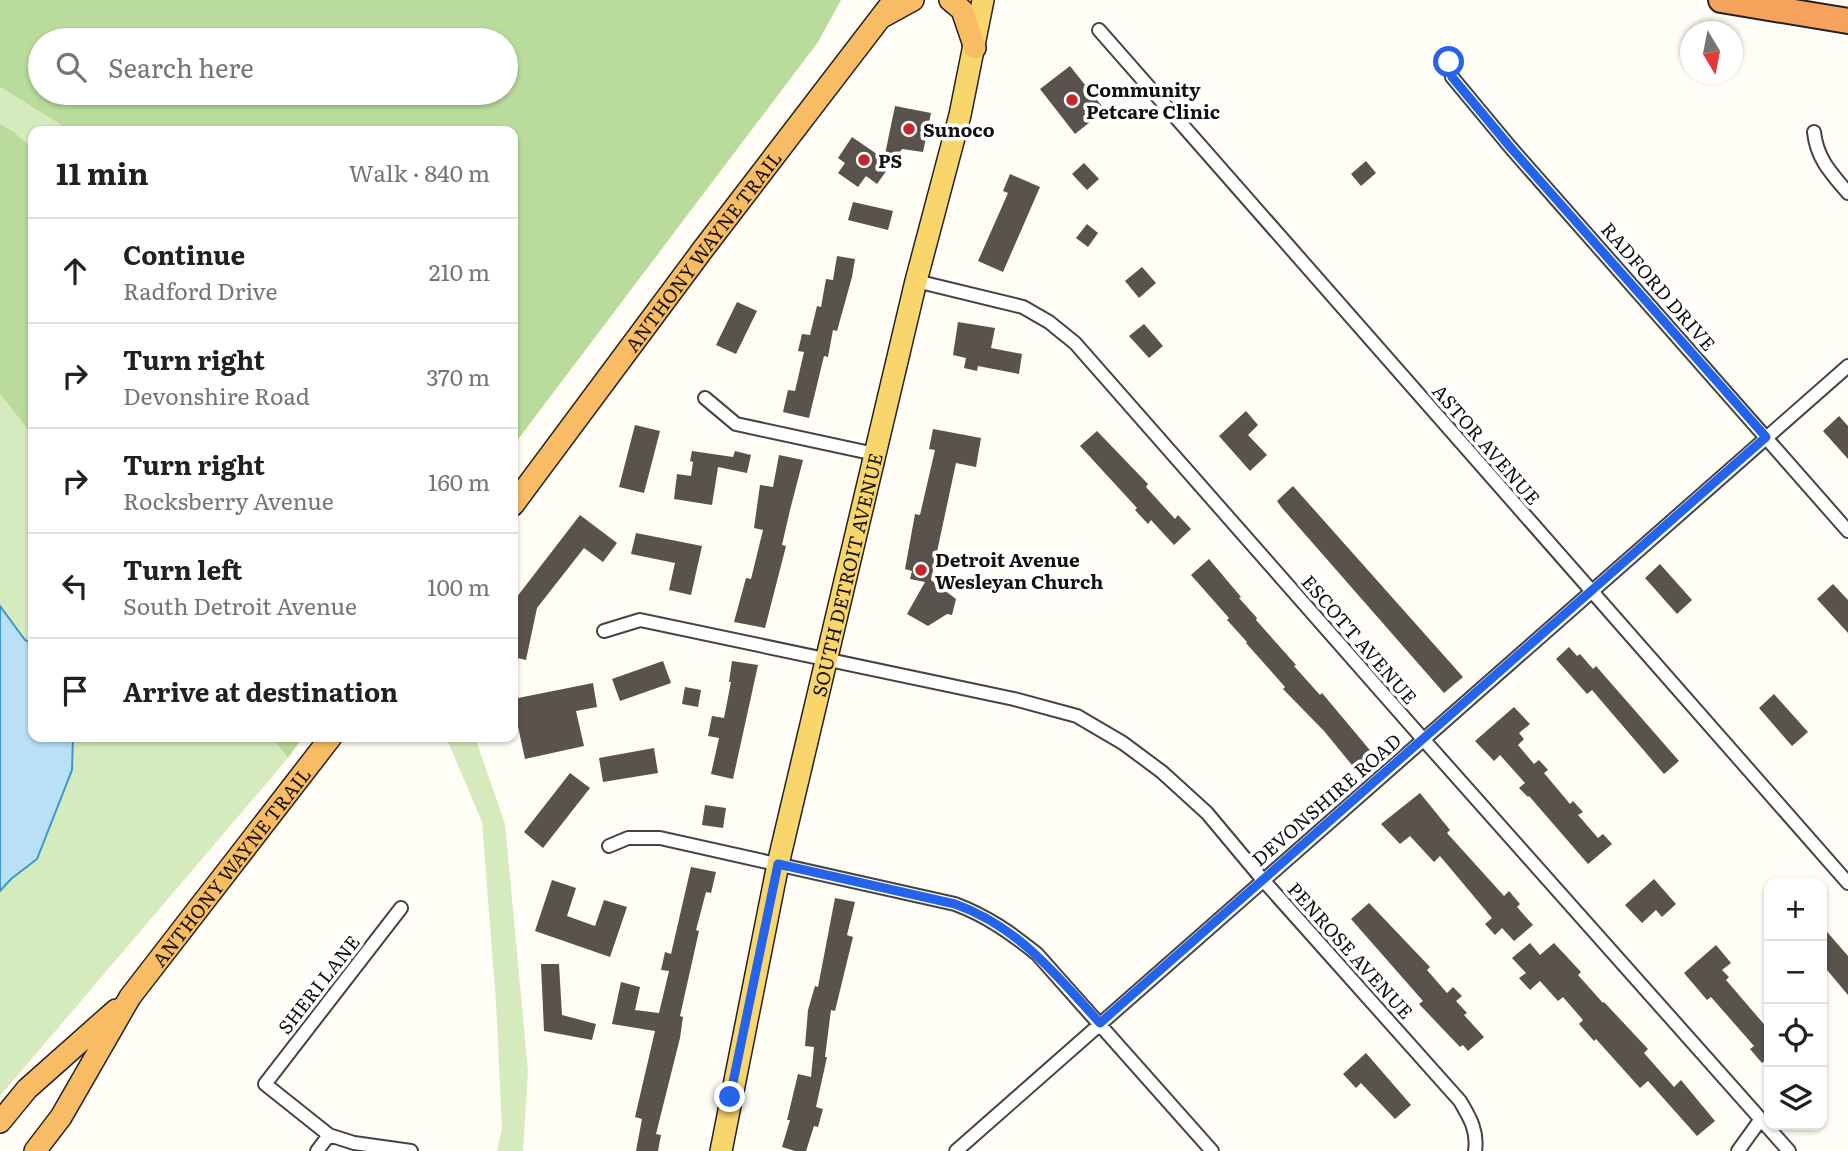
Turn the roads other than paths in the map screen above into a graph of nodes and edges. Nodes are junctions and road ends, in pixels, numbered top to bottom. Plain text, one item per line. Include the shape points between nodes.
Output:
1 (894, 0) edge
2 (914, 0) edge
3 (950, 0) edge
4 (983, 0) edge
5 (1721, 0) edge
6 (880, 18) junction
7 (1848, 21) edge
8 (1098, 30) dead end
9 (975, 48) junction
10 (1449, 62) dead end
11 (1814, 132) dead end
12 (1848, 193) edge
13 (916, 281) junction
14 (1848, 366) edge
15 (705, 398) dead end
16 (1766, 437) junction
17 (875, 454) junction
18 (518, 498) edge
19 (1848, 531) edge
20 (1591, 591) junction
21 (604, 631) dead end
22 (827, 658) junction
23 (1423, 739) junction
24 (327, 742) edge
25 (609, 846) dead end
26 (778, 864) junction
27 (1263, 880) junction
28 (1848, 883) edge
29 (401, 908) dead end
30 (130, 997) junction
31 (1100, 1023) junction
32 (1760, 1119) junction
33 (0, 1122) edge
34 (329, 1135) junction
35 (353, 1147) edge
36 (35, 1151) edge
37 (317, 1151) edge
38 (411, 1151) edge
39 (721, 1151) edge
40 (956, 1151) edge
41 (1212, 1151) edge
42 (1475, 1151) edge
43 (1738, 1151) edge
44 (1789, 1151) edge

1 - 6 highway, ANTHONY WAYNE TRAIL
2 - 6 highway
3 - 9 highway via 962,10
4 - 9 main road, SOUTH DETROIT AVENUE
5 - 7 highway
6 - 18 highway, ANTHONY WAYNE TRAIL
8 - 20 street, ASTOR AVENUE
9 - 13 main road, SOUTH DETROIT AVENUE
10 - 16 street, RADFORD DRIVE via 1452,77 1511,148
11 - 12 street via 1816,149
13 - 17 main road, SOUTH DETROIT AVENUE
13 - 23 street, ESCOTT AVENUE via 1023,307 1075,343
14 - 16 street, DEVONSHIRE ROAD
15 - 17 street via 736,424
16 - 19 street, RADFORD DRIVE
16 - 20 street, DEVONSHIRE ROAD
17 - 22 main road, SOUTH DETROIT AVENUE
20 - 23 street, DEVONSHIRE ROAD
20 - 28 street, ASTOR AVENUE
21 - 22 street, PENROSE AVENUE via 640,620
22 - 26 main road, SOUTH DETROIT AVENUE
22 - 27 street, PENROSE AVENUE via 1077,716 1161,772 1207,813
23 - 27 street, DEVONSHIRE ROAD
23 - 32 street, ESCOTT AVENUE
24 - 30 highway, ANTHONY WAYNE TRAIL
25 - 26 street via 628,838 660,838
26 - 31 street via 976,912 1004,927 1037,954
26 - 39 main road, SOUTH DETROIT AVENUE
27 - 31 street, DEVONSHIRE ROAD
27 - 42 street, PENROSE AVENUE via 1460,1101 1472,1121
29 - 34 street, SHERI LANE via 265,1084
30 - 33 highway, ANTHONY WAYNE TRAIL via 27,1089
30 - 36 highway, ANTHONY WAYNE TRAIL via 61,1117
31 - 40 street, DEVONSHIRE ROAD
31 - 41 street
32 - 43 street
32 - 44 street, ESCOTT AVENUE
34 - 35 street
34 - 37 street
35 - 38 street

